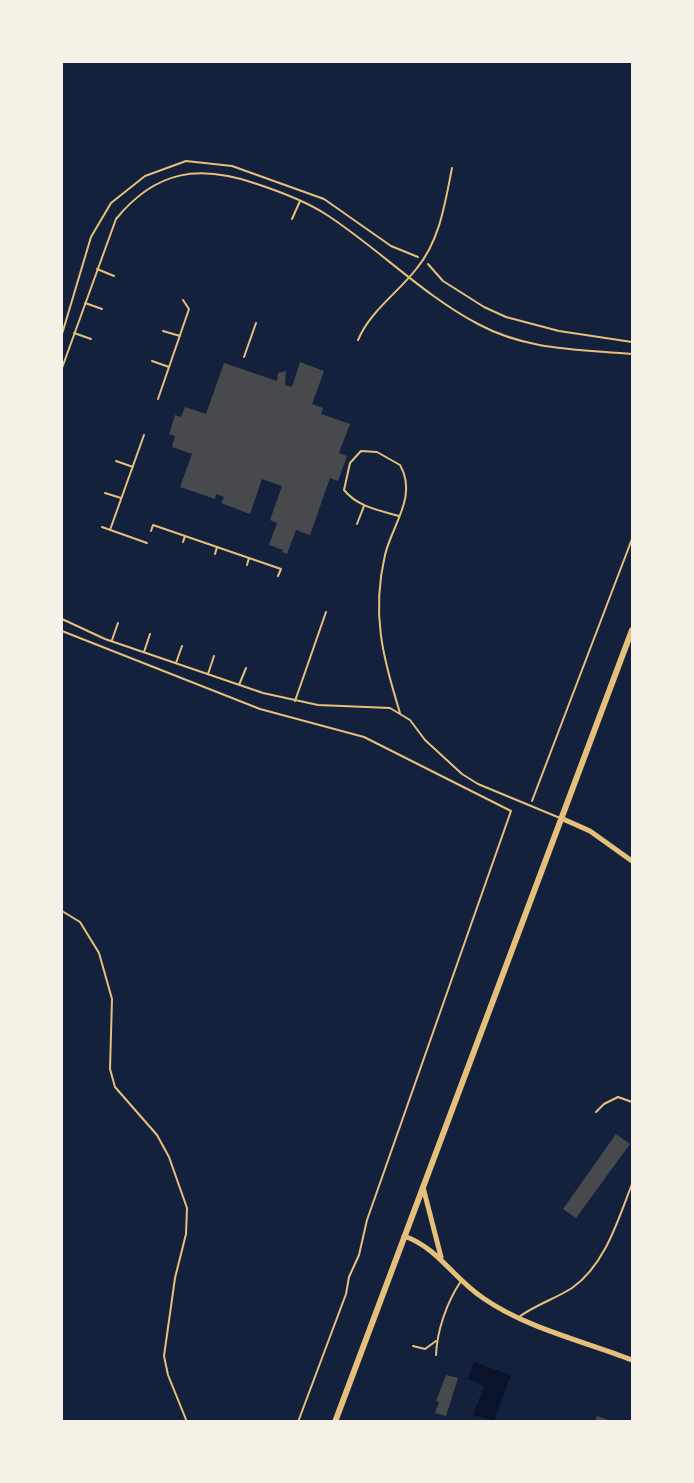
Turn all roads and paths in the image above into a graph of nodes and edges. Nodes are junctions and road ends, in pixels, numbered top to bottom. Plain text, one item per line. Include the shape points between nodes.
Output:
1 (452, 168) dead end
2 (300, 201) junction
3 (292, 219) dead end
4 (423, 260) junction
5 (97, 269) junction
6 (114, 276) dead end
7 (410, 277) junction
8 (183, 300) dead end
9 (85, 303) junction
10 (102, 309) dead end
11 (256, 323) dead end
12 (163, 331) dead end
13 (74, 333) junction
14 (62, 334) edge
15 (180, 336) junction
16 (91, 339) dead end
17 (358, 340) dead end
18 (633, 342) edge
19 (633, 354) edge
20 (244, 357) dead end
21 (152, 361) dead end
22 (169, 367) junction
23 (62, 368) edge
24 (158, 399) dead end
25 (144, 435) dead end
26 (116, 461) dead end
27 (133, 466) junction
28 (105, 492) dead end
29 (121, 498) junction
30 (364, 506) junction
31 (399, 516) junction
32 (357, 524) dead end
33 (102, 528) dead end
34 (110, 530) junction
35 (151, 531) dead end
36 (185, 536) junction
37 (633, 539) edge
38 (183, 542) dead end
39 (147, 543) dead end
40 (217, 547) junction
41 (215, 554) dead end
42 (249, 558) junction
43 (247, 565) dead end
44 (278, 576) dead end
45 (326, 612) dead end
46 (62, 619) edge
47 (118, 623) dead end
48 (633, 630) edge
49 (62, 631) edge
50 (150, 634) dead end
51 (112, 641) junction
52 (182, 646) dead end
53 (144, 652) junction
54 (214, 657) dead end
55 (176, 664) junction
56 (246, 668) dead end
57 (207, 674) junction
58 (239, 685) junction
59 (295, 701) junction
60 (400, 713) junction
61 (530, 806) junction
62 (562, 819) junction
63 (633, 861) edge
64 (62, 911) edge
65 (633, 1102) edge
66 (596, 1112) dead end
67 (422, 1183) junction
68 (633, 1185) edge
69 (404, 1236) junction
70 (441, 1259) junction
71 (461, 1281) junction
72 (519, 1317) junction
73 (436, 1341) junction
74 (413, 1346) dead end
75 (436, 1355) dead end
76 (633, 1360) edge
77 (187, 1422) edge
78 (298, 1422) edge
79 (335, 1422) edge

1 - 4 lane via 442,216
2 - 3 lane
2 - 5 lane via 229,174 203,172 171,177 142,192 116,219
2 - 7 lane via 333,219
4 - 7 lane
4 - 14 path via 391,246 324,199 232,166 186,161 145,176 111,202 91,237
4 - 18 path via 443,281 506,317 559,331
5 - 6 lane
5 - 9 lane
7 - 17 lane via 377,310
7 - 19 lane via 478,324 514,339 559,350
8 - 15 lane via 189,309
9 - 10 lane
9 - 13 lane
11 - 20 lane
12 - 15 lane
13 - 16 lane
13 - 23 lane
15 - 22 lane
21 - 22 lane
22 - 24 lane
25 - 27 lane
26 - 27 lane
27 - 29 lane
28 - 29 lane
29 - 34 lane
30 - 31 lane
30 - 31 lane via 344,490 354,456 367,449 390,457 405,473 406,497
30 - 32 lane
31 - 60 lane via 385,555 377,608 381,652
33 - 34 lane
34 - 39 lane
35 - 36 lane via 153,525
36 - 38 lane
36 - 40 lane
37 - 61 path
40 - 41 lane
40 - 42 lane
42 - 43 lane
42 - 44 lane via 281,569
45 - 59 lane
46 - 51 lane
47 - 51 lane
48 - 62 street
49 - 78 path via 260,709 364,737 511,811 367,1220 346,1294
50 - 53 lane
51 - 53 lane
52 - 55 lane
53 - 55 lane
54 - 57 lane
55 - 57 lane
56 - 58 lane
57 - 58 lane
58 - 59 lane
59 - 60 lane via 379,706
60 - 61 lane via 462,774
61 - 62 lane
62 - 63 street via 590,831
62 - 67 street
64 - 77 path via 80,922 99,953 112,999 110,1069 115,1087 157,1136 187,1208 186,1234 175,1278 164,1356
65 - 66 lane via 618,1097
67 - 69 street
67 - 70 street
68 - 72 lane via 600,1258 586,1276 571,1289
69 - 70 street via 421,1242
69 - 79 street
70 - 71 street
71 - 72 street via 482,1298
71 - 73 lane
72 - 76 street
73 - 74 lane via 425,1349
73 - 75 lane

